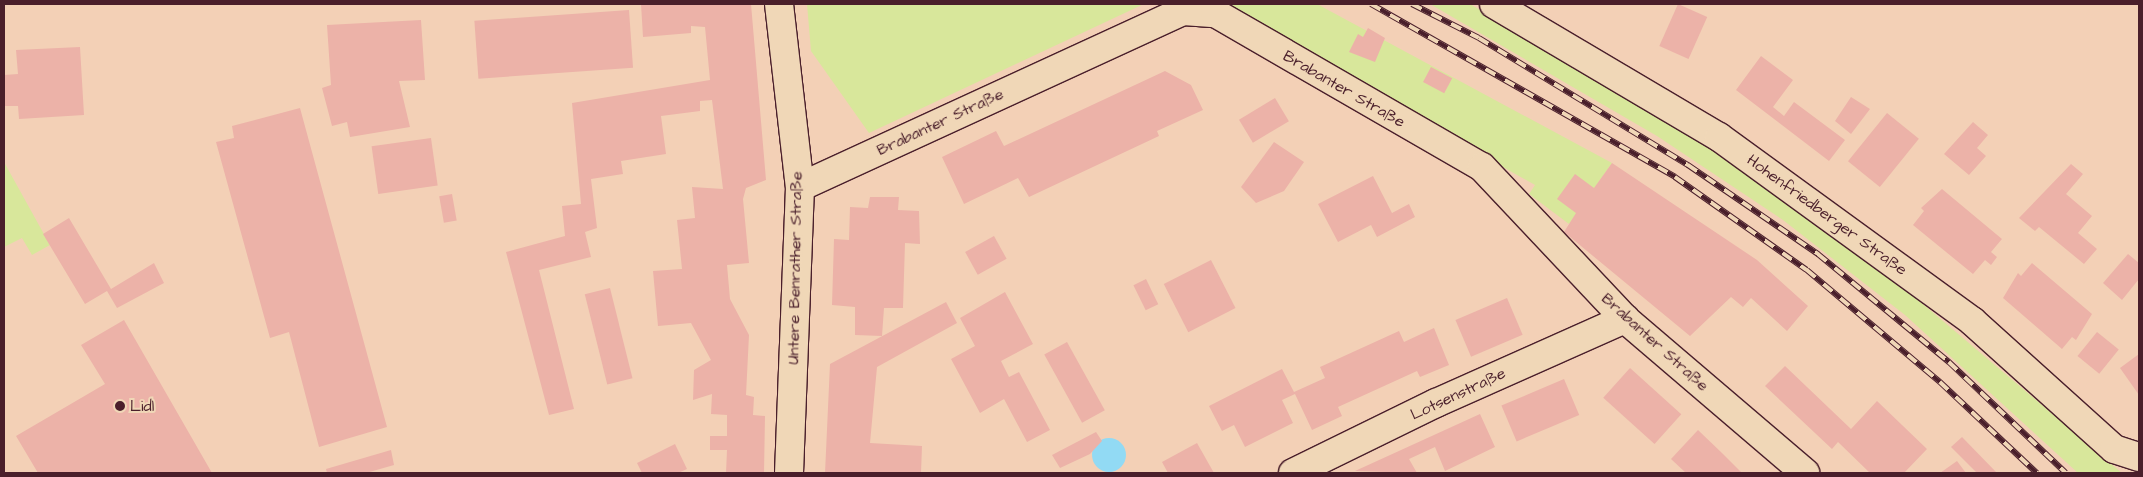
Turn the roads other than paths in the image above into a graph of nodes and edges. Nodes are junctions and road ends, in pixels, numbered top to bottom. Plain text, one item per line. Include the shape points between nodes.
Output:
1 (780, 4) edge
2 (1494, 4) edge
3 (800, 187) junction
4 (1625, 319) junction
5 (2137, 458) edge
6 (789, 473) edge
7 (1293, 473) edge
8 (1806, 473) edge

1 - 3 street, Untere Benrather Straße
2 - 5 street, Hohenfriedberger Straße via 1719,137 1972,322 2114,448
3 - 4 street, Brabanter Straße via 1183,12 1200,9 1232,21 1482,167
3 - 6 street, Untere Benrather Straße
4 - 7 street, Lotsenstraße
4 - 8 street, Brabanter Straße

